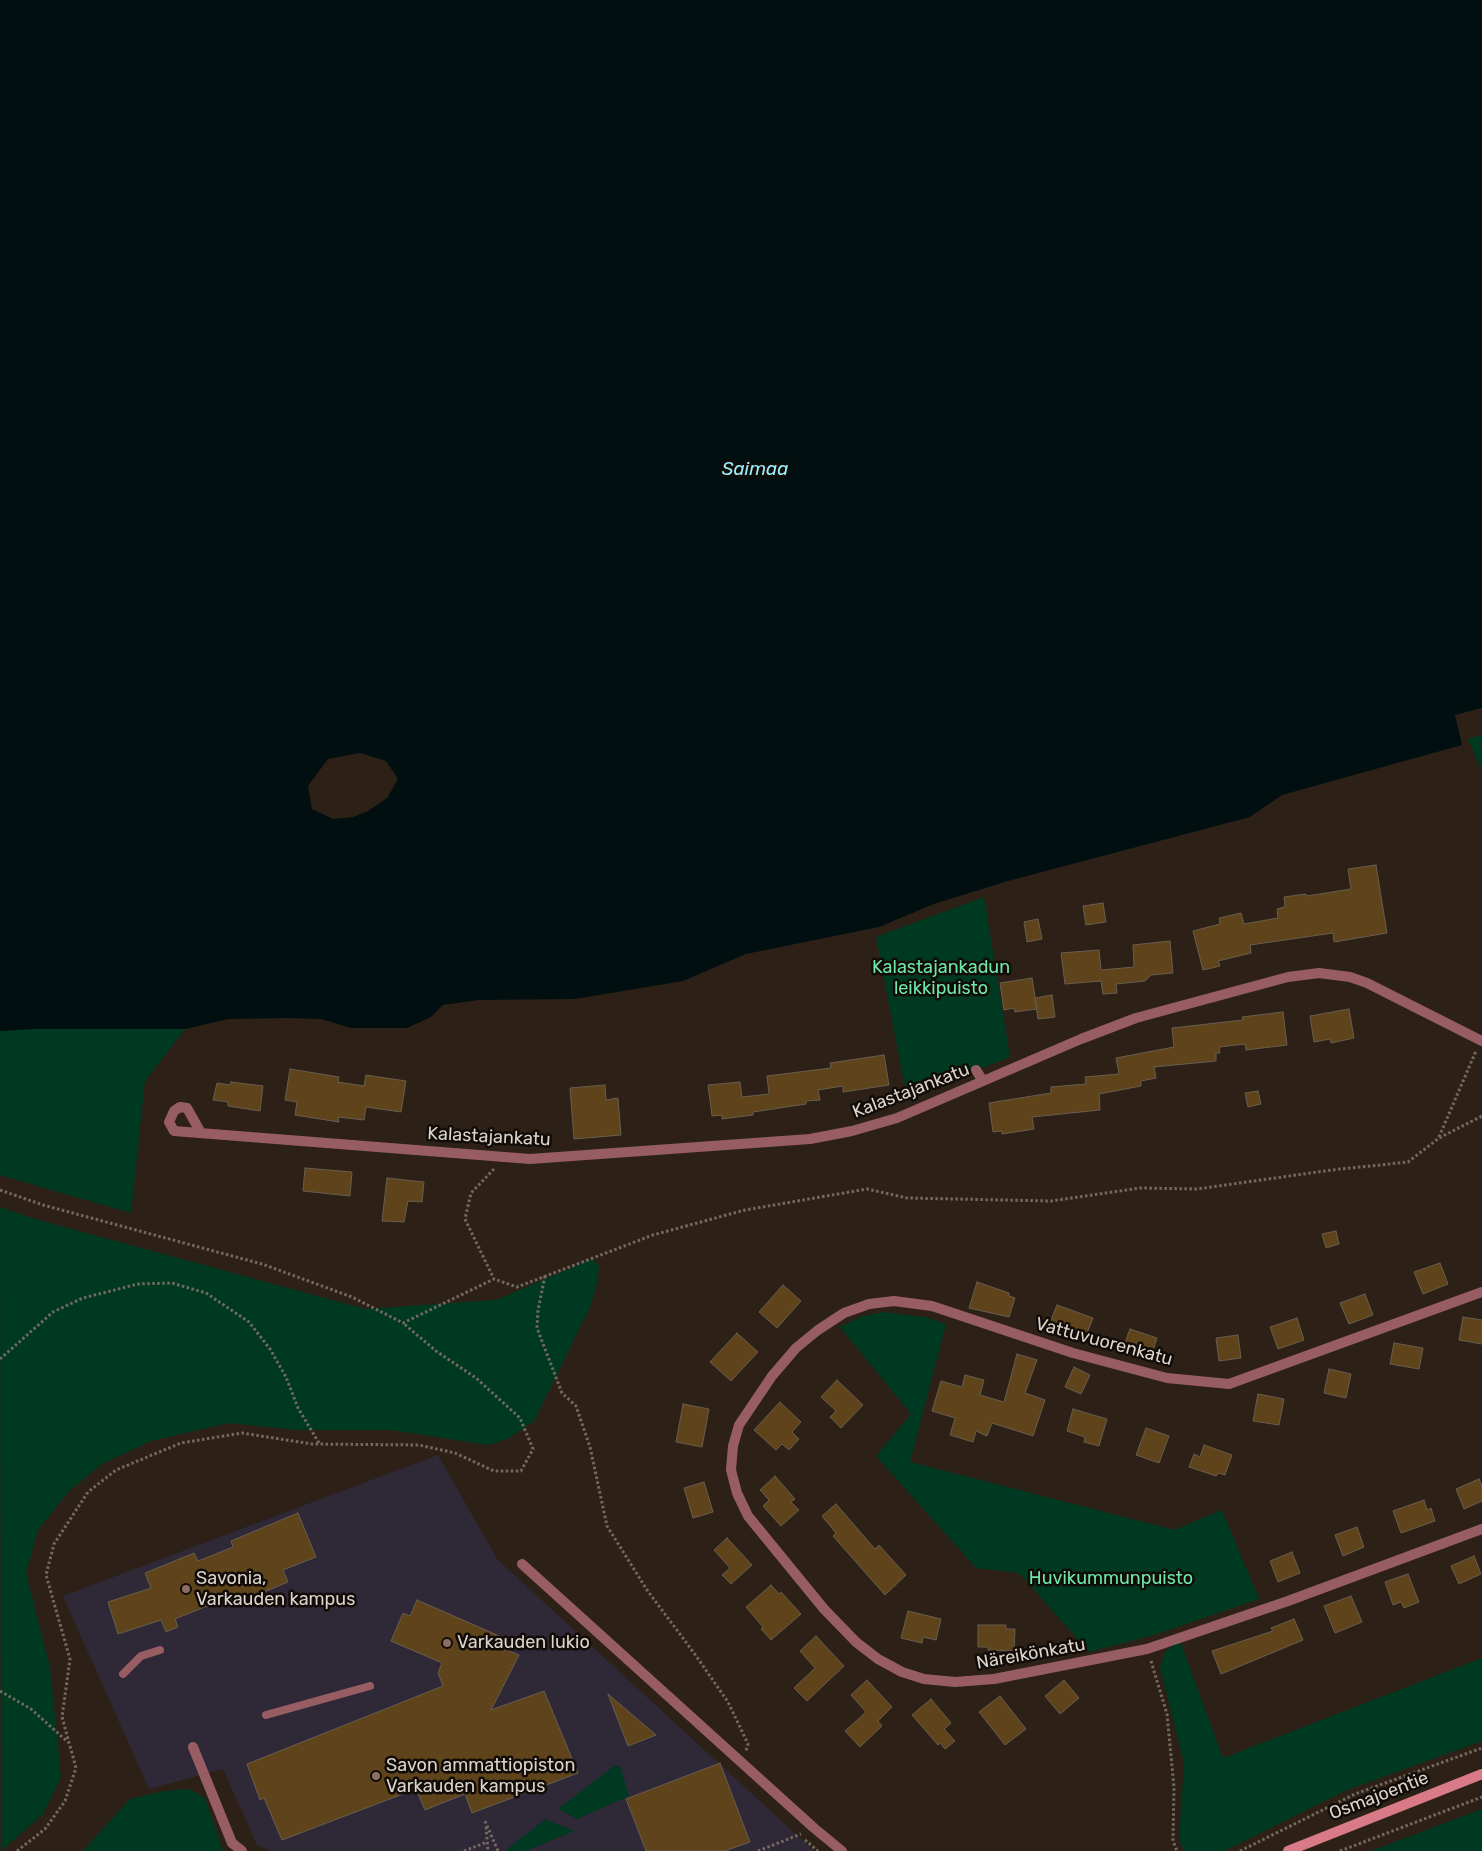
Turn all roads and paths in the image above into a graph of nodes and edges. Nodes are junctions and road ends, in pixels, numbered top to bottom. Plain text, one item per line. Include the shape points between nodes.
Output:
1 (1481, 1040) edge
2 (976, 1070) dead end
3 (983, 1081) junction
4 (1482, 1116) edge
5 (201, 1133) dead end
6 (1438, 1138) junction
7 (501, 1157) junction
8 (0, 1190) edge
9 (545, 1276) junction
10 (494, 1279) junction
11 (1482, 1292) edge
12 (403, 1323) junction
13 (0, 1358) edge
14 (749, 1408) joint
15 (320, 1444) junction
16 (1482, 1529) edge
17 (522, 1564) dead end
18 (1147, 1648) junction
19 (160, 1650) dead end
20 (123, 1674) dead end
21 (370, 1686) dead end
22 (0, 1692) edge
23 (266, 1715) dead end
24 (69, 1743) junction
25 (194, 1747) dead end
26 (1482, 1748) edge
27 (743, 1764) junction
28 (1482, 1774) edge
29 (1482, 1797) edge
30 (814, 1828) junction
31 (800, 1834) junction
32 (487, 1842) junction
33 (16, 1851) edge
34 (242, 1851) edge
35 (464, 1851) edge
36 (488, 1851) edge
37 (498, 1851) edge
38 (758, 1851) edge
39 (818, 1851) edge
40 (842, 1851) edge
41 (1177, 1851) edge
42 (1240, 1851) edge
43 (1288, 1851) edge
44 (1340, 1851) edge

1 - 3 street, Kalastajankatu via 1367,983 1344,975 1319,973 1288,977 1136,1018
1 - 6 path
2 - 3 street
3 - 7 street, Kalastajankatu via 897,1118 810,1139 530,1159
4 - 6 path
5 - 7 street, Kalastajankatu
6 - 9 path via 1408,1162 1197,1189 1140,1188 1040,1201 907,1198 866,1189 745,1210 653,1235
7 - 10 path via 471,1193 465,1219
8 - 12 path via 262,1264 352,1297
9 - 10 path via 517,1287
9 - 27 path via 537,1328 562,1393 576,1406 596,1471 608,1526 647,1590 728,1702 748,1744
10 - 12 path
11 - 14 street, Vattuvuorenkatu via 1230,1384 1167,1378 1073,1353 932,1306 894,1301 869,1304 844,1313 796,1348
12 - 15 path via 436,1351 476,1378 520,1418 533,1449 521,1471 494,1471 455,1453 419,1445
13 - 15 path via 53,1312 83,1298 138,1284 172,1283 206,1293 249,1322 270,1349 298,1408
14 - 18 street, Näreikönkatu via 739,1425 733,1446 731,1470 736,1493 748,1516 824,1609 878,1659 924,1679 955,1682 994,1679
15 - 24 path via 242,1433 180,1443 116,1470 88,1492 54,1544 46,1575 70,1659 62,1717
16 - 18 street, Näreikönkatu via 1288,1601
17 - 27 street
18 - 41 path via 1167,1714 1174,1787 1173,1841
19 - 20 lane via 141,1656
21 - 23 lane
22 - 24 path via 32,1709
24 - 33 path via 76,1768 65,1801 45,1829
25 - 34 street via 232,1844
26 - 42 path via 1355,1794
27 - 30 street
28 - 43 street, Osmajoentie
29 - 44 path
30 - 31 path
30 - 40 street
31 - 38 path
31 - 39 path
32 - 35 path
32 - 36 path
32 - 37 path via 485,1821

